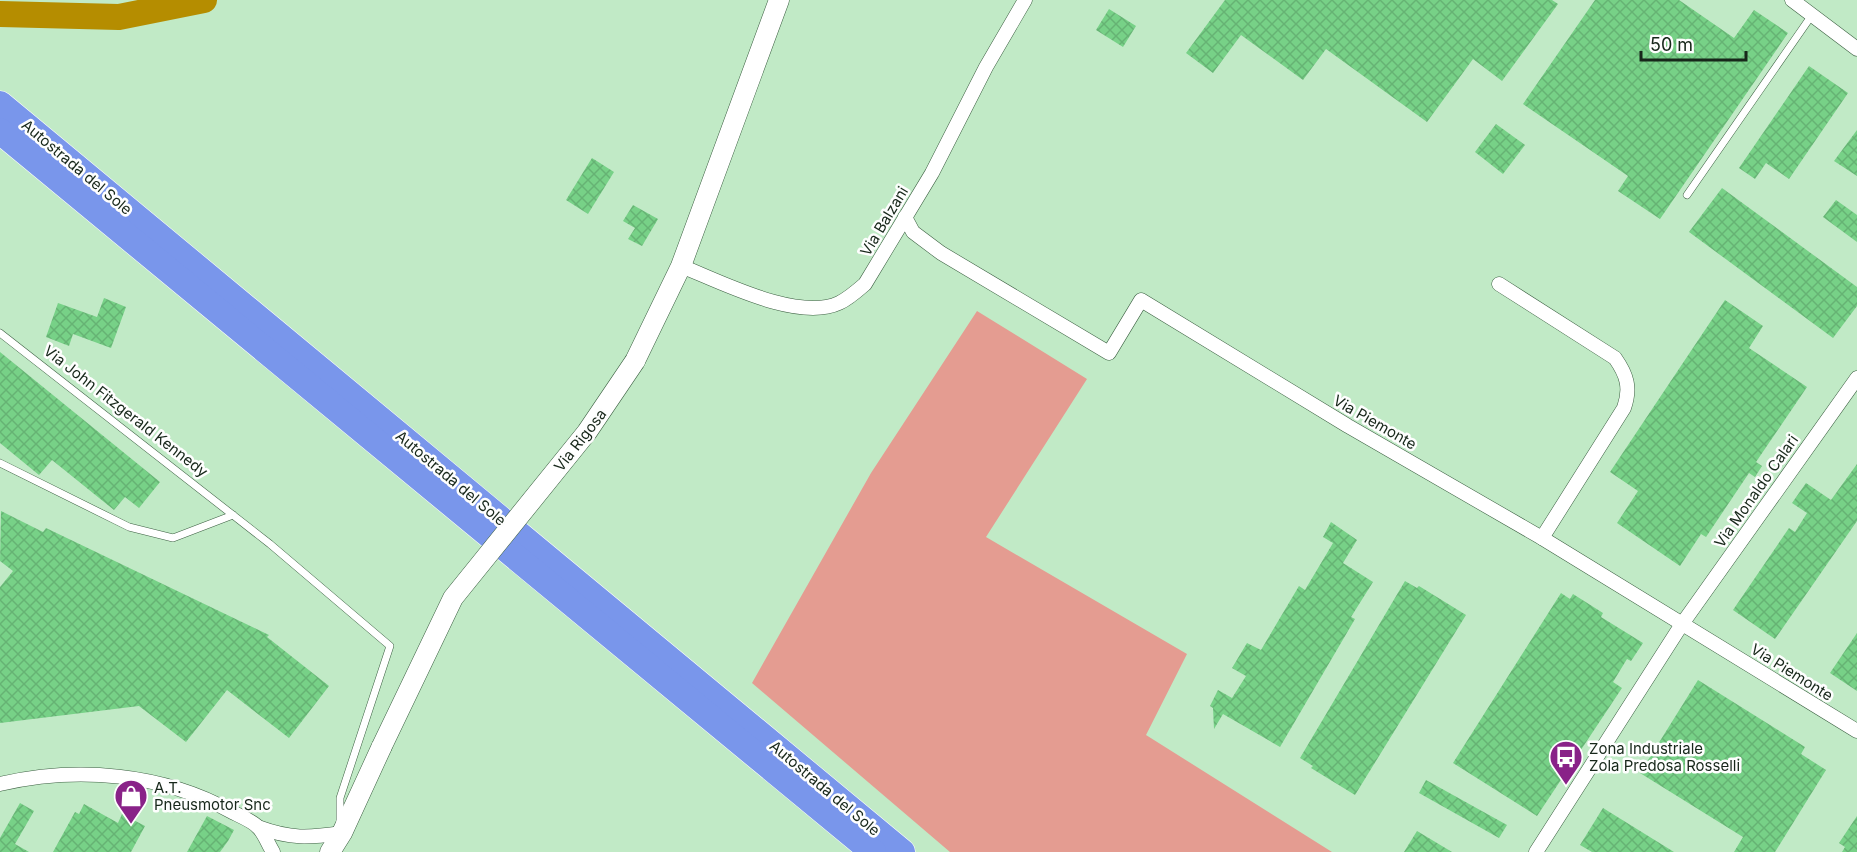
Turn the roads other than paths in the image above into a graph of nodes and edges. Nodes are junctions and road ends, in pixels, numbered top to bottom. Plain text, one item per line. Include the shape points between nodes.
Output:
1 (779, 0) edge
2 (1025, 0) edge
3 (1792, 0) edge
4 (1812, 15) junction
5 (1857, 49) edge
6 (0, 104) edge
7 (0, 131) edge
8 (1687, 195) dead end
9 (905, 217) junction
10 (681, 266) junction
11 (1499, 284) dead end
12 (0, 333) edge
13 (1857, 378) edge
14 (0, 463) edge
15 (233, 515) junction
16 (1542, 538) junction
17 (1682, 624) junction
18 (1857, 731) edge
19 (0, 783) edge
20 (258, 827) junction
21 (342, 833) junction
22 (273, 852) edge
23 (330, 852) edge
24 (873, 852) edge
25 (902, 852) edge
26 (1536, 852) edge

1 - 10 main road, Via Rigosa
2 - 9 street, Via Balzani
3 - 4 street
4 - 5 street
4 - 8 lane
6 - 25 highway, Autostrada del Sole
7 - 24 highway, Autostrada del Sole
9 - 10 street, Via Balzani via 865,284 830,306 809,309 790,305
9 - 16 street, Via Piemonte via 913,232 941,253 1109,353 1141,300
10 - 21 main road, Via Rigosa, bridge via 635,361 587,432 453,598
11 - 16 street via 1615,358 1626,373 1629,394 1624,408
12 - 15 lane, Via John Fitzgerald Kennedy
13 - 17 street, Via Monaldo Calari
14 - 15 lane via 129,527 173,538
15 - 21 lane, Via John Fitzgerald Kennedy via 390,646 339,808
16 - 17 street, Via Piemonte
17 - 18 street, Via Piemonte
17 - 26 street, Via Monaldo Calari
19 - 20 street via 72,774 152,781 189,791
20 - 21 street via 287,837
20 - 22 street
21 - 23 main road, Via Rigosa

